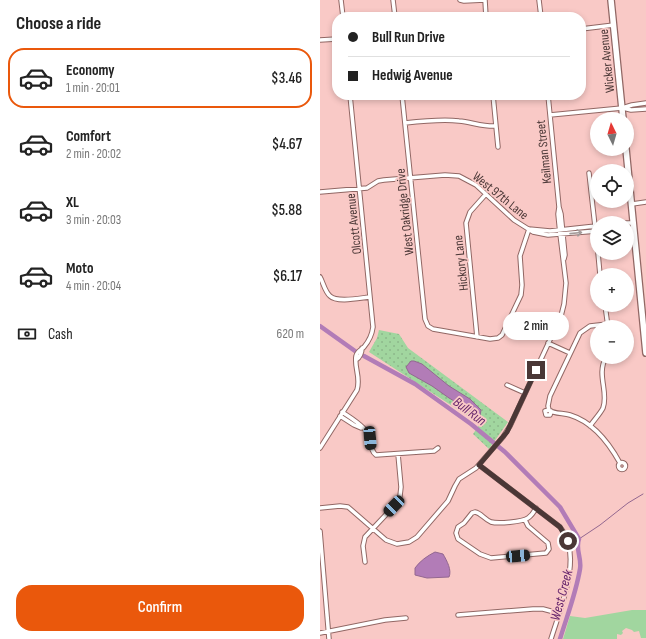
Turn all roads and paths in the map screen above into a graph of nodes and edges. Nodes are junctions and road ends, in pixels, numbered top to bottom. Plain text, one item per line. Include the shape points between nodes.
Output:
1 (341, 0) edge
2 (393, 0) edge
3 (460, 0) edge
4 (485, 0) edge
5 (539, 0) edge
6 (611, 0) edge
7 (342, 12) edge
8 (394, 12) edge
9 (486, 12) edge
10 (540, 12) edge
11 (614, 25) junction
12 (586, 28) edge
13 (332, 39) edge
14 (320, 40) edge
15 (351, 100) edge
16 (403, 100) edge
17 (493, 100) edge
18 (548, 100) edge
19 (646, 103) edge
20 (622, 108) junction
21 (646, 109) edge
22 (622, 112) edge
23 (550, 115) junction
24 (405, 123) junction
25 (496, 126) junction
26 (498, 147) dead end
27 (589, 173) dead end
28 (410, 177) junction
29 (360, 189) junction
30 (320, 192) edge
31 (486, 194) junction
32 (646, 202) edge
33 (634, 204) edge
34 (595, 216) edge
35 (634, 225) edge
36 (590, 227) edge
37 (529, 229) junction
38 (590, 231) edge
39 (561, 232) junction
40 (320, 276) edge
41 (370, 297) junction
42 (590, 326) edge
43 (477, 337) junction
44 (548, 343) junction
45 (570, 353) junction
46 (646, 353) edge
47 (604, 364) edge
48 (507, 385) dead end
49 (525, 393) junction
50 (341, 414) junction
51 (590, 426) junction
52 (320, 448) edge
53 (438, 448) dead end
54 (398, 454) junction
55 (620, 463) dead end
56 (479, 465) junction
57 (320, 508) edge
58 (536, 508) junction
59 (525, 520) junction
60 (372, 529) junction
61 (320, 532) edge
62 (365, 562) dead end
63 (322, 566) edge
64 (558, 613) junction
65 (458, 615) dead end
66 (406, 618) dead end
67 (328, 631) junction
68 (320, 633) edge
69 (329, 639) edge
70 (551, 639) edge

1 - 7 street
2 - 8 street
3 - 4 street
4 - 9 street
5 - 10 street
6 - 11 highway, Wicker Avenue
11 - 12 street
11 - 20 highway, Wicker Avenue
13 - 14 street
15 - 29 street, Olcott Avenue
16 - 24 street, West Oakridge Drive
17 - 25 street
18 - 23 street, Keilman Street
19 - 20 street
20 - 21 street
20 - 22 highway, Wicker Avenue
20 - 23 street
23 - 39 street, Keilman Street
24 - 25 street via 449,120
24 - 28 street, West Oakridge Drive
25 - 26 street
27 - 34 street
28 - 29 street, West 97th Lane via 380,180 369,188
28 - 31 street, West 97th Lane via 455,176 473,183
28 - 43 street, West Oakridge Drive via 425,319 428,326 433,329
29 - 30 street, West 97th Lane
29 - 41 street, Olcott Avenue
31 - 37 street, West 97th Lane via 517,222
31 - 43 street, Hickory Lane via 470,212 466,223
32 - 33 street
35 - 46 highway
36 - 39 street, West 97th Lane
37 - 39 street, West 97th Lane via 538,234
37 - 43 street via 520,256 520,295 504,332 498,338
39 -> 38 street, West 97th Lane
39 - 44 street, Keilman Street via 566,286 564,304
40 - 41 street via 328,294 333,298
41 - 50 street, Olcott Avenue via 373,330 370,338 356,355 357,390
42 - 45 street via 578,336
44 - 45 street
44 - 49 street, Keilman Street
45 - 51 street via 548,406 550,410 570,415
47 - 51 street via 603,406
48 - 49 street
49 - 56 street, Keilman Street via 508,429
50 - 52 street, Olcott Avenue
50 - 54 street via 369,435 374,454
51 - 55 street via 605,440
53 - 54 street via 434,451
54 - 60 street via 401,487 399,498
56 - 58 street
56 - 60 street, Keilman Street via 459,480 448,502 415,539 402,544 393,543
57 - 60 street, Keilman Street via 348,507
58 - 59 street
58 - 64 street via 562,529 570,548 570,571
59 - 59 street via 529,527 547,541 548,551 488,558 458,539 456,532 475,512 494,523
60 - 62 street via 364,542
61 - 63 street
63 - 67 street
64 - 65 street via 532,609
64 - 70 street
66 - 67 street
67 - 68 street
67 - 69 street

